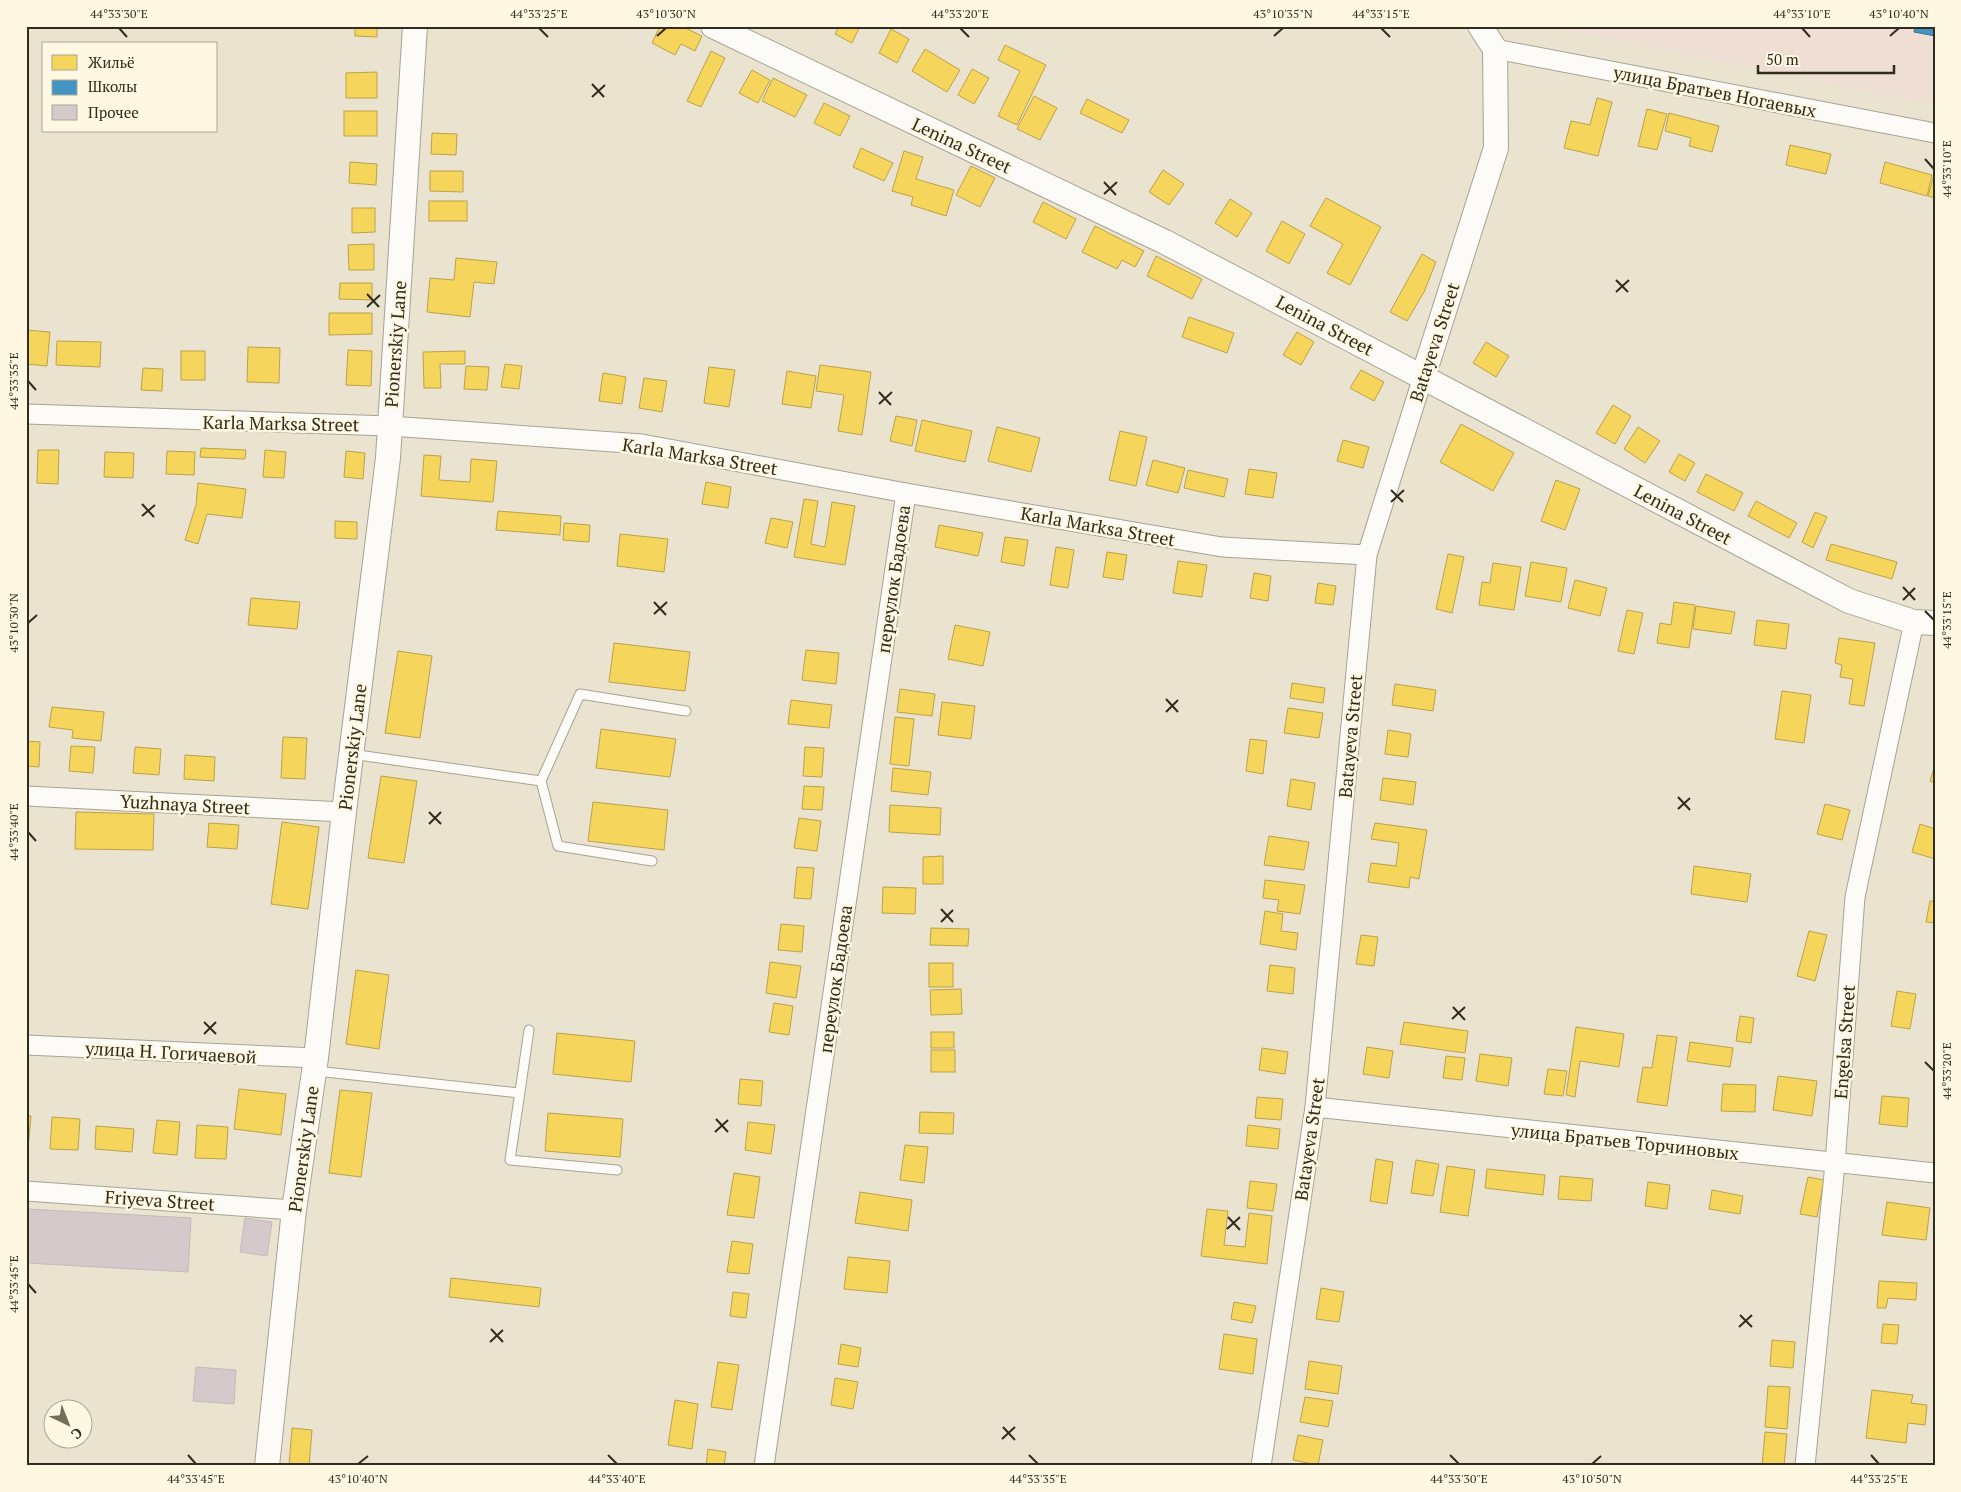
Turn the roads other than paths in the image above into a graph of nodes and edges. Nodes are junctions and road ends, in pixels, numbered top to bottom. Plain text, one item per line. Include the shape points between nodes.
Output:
1 (415, 26) edge
2 (713, 26) edge
3 (1480, 26) edge
4 (1495, 49) junction
5 (1935, 133) edge
6 (1424, 377) junction
7 (26, 414) edge
8 (390, 426) junction
9 (906, 493) junction
10 (1367, 556) junction
11 (1924, 623) edge
12 (686, 710) dead end
13 (351, 754) junction
14 (541, 781) junction
15 (26, 796) edge
16 (344, 812) junction
17 (652, 861) dead end
18 (529, 1030) dead end
19 (26, 1045) edge
20 (315, 1064) junction
21 (519, 1093) junction
22 (1314, 1107) junction
23 (1835, 1164) junction
24 (617, 1170) dead end
25 (1935, 1173) edge
26 (26, 1191) edge
27 (294, 1210) junction
28 (267, 1466) edge
29 (764, 1466) edge
30 (1262, 1466) edge
31 (1805, 1466) edge

1 - 8 street, Pionerskiy Lane
2 - 6 street, Lenina Street via 1166,242
3 - 4 street
4 - 5 street, улица Братьев Ногаевых
4 - 6 street, Batayeva Street via 1496,148
6 - 10 street, Batayeva Street
6 - 11 street, Lenina Street via 1849,601
7 - 8 street, Karla Marksa Street
8 - 9 street, Karla Marksa Street via 642,444
8 - 13 street, Pionerskiy Lane
9 - 10 street, Karla Marksa Street via 1222,547
9 - 29 street, переулок Бадоева
10 - 22 street, Batayeva Street
11 - 23 street, Engelsa Street via 1855,897
12 - 14 lane via 580,694
13 - 14 lane
13 - 16 street, Pionerskiy Lane
14 - 17 lane via 558,846
15 - 16 street, Yuzhnaya Street
16 - 20 street, Pionerskiy Lane
18 - 21 lane
19 - 20 street, улица Н. Гогичаевой
20 - 21 lane
20 - 27 street, Pionerskiy Lane
21 - 24 lane via 510,1160
22 - 23 street, улица Братьев Торчиновых
22 - 30 street, Batayeva Street
23 - 25 street, улица Братьев Торчиновых
23 - 31 street, Engelsa Street
26 - 27 street, Friyeva Street
27 - 28 street, Pionerskiy Lane

